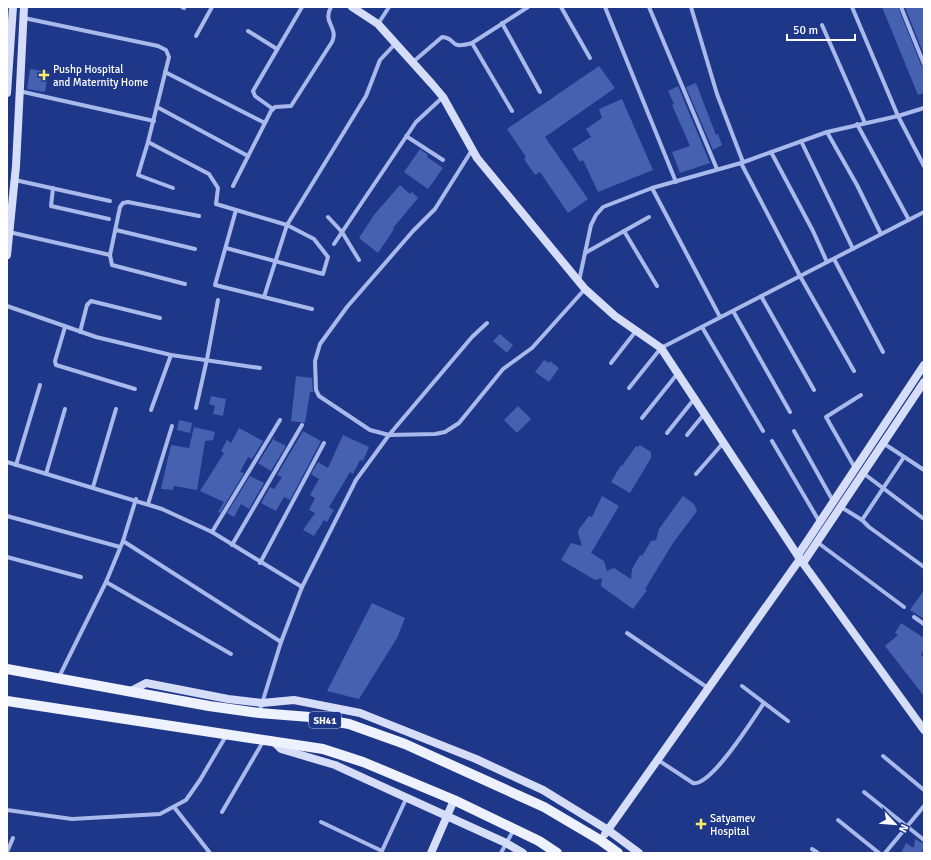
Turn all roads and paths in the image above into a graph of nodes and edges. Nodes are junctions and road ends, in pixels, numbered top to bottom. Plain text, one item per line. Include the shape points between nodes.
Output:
1 (13, 7) edge
2 (24, 7) edge
3 (212, 7) edge
4 (302, 7) edge
5 (331, 7) edge
6 (352, 7) edge
7 (389, 7) edge
8 (528, 7) edge
9 (561, 7) edge
10 (606, 7) edge
11 (648, 7) edge
12 (691, 7) edge
13 (852, 7) edge
14 (901, 7) edge
15 (24, 18) junction
16 (502, 23) junction
17 (378, 24) junction
18 (822, 25) dead end
19 (248, 31) dead end
20 (196, 36) dead end
21 (396, 43) junction
22 (472, 43) junction
23 (277, 49) junction
24 (590, 58) dead end
25 (413, 62) junction
26 (924, 64) edge
27 (165, 72) junction
28 (19, 91) junction
29 (540, 92) dead end
30 (7, 93) edge
31 (443, 97) junction
32 (157, 107) junction
33 (924, 108) edge
34 (273, 110) junction
35 (512, 111) dead end
36 (898, 116) junction
37 (154, 121) junction
38 (264, 123) junction
39 (864, 123) junction
40 (857, 124) junction
41 (827, 132) junction
42 (406, 136) junction
43 (801, 141) junction
44 (148, 142) junction
45 (472, 150) junction
46 (771, 152) junction
47 (248, 156) junction
48 (443, 160) dead end
49 (742, 162) junction
50 (924, 166) edge
51 (717, 169) junction
52 (15, 180) junction
53 (676, 182) junction
54 (233, 186) dead end
55 (53, 188) junction
56 (173, 188) dead end
57 (652, 188) junction
58 (110, 201) dead end
59 (236, 210) junction
60 (924, 212) edge
61 (198, 216) dead end
62 (328, 217) dead end
63 (649, 217) dead end
64 (109, 219) dead end
65 (910, 220) junction
66 (287, 225) junction
67 (116, 230) junction
68 (624, 231) junction
69 (9, 232) junction
70 (342, 232) junction
71 (881, 234) junction
72 (334, 244) dead end
73 (226, 248) junction
74 (195, 249) dead end
75 (853, 249) junction
76 (585, 253) junction
77 (7, 255) edge
78 (110, 255) junction
79 (834, 259) junction
80 (359, 260) dead end
81 (276, 262) junction
82 (827, 262) junction
83 (800, 276) junction
84 (578, 281) junction
85 (185, 284) dead end
86 (657, 286) dead end
87 (584, 289) junction
88 (761, 296) junction
89 (264, 297) junction
90 (218, 300) dead end
91 (7, 306) edge
92 (312, 309) dead end
93 (733, 311) junction
94 (720, 317) junction
95 (160, 318) dead end
96 (487, 323) dead end
97 (65, 327) junction
98 (702, 327) junction
99 (636, 330) junction
100 (80, 332) junction
101 (661, 348) junction
102 (883, 352) dead end
103 (171, 355) junction
104 (208, 359) junction
105 (611, 363) dead end
106 (924, 365) edge
107 (260, 368) dead end
108 (854, 371) dead end
109 (678, 373) junction
110 (924, 382) edge
111 (40, 385) dead end
112 (629, 388) dead end
113 (134, 389) dead end
114 (814, 390) dead end
115 (861, 395) dead end
116 (695, 398) junction
117 (196, 408) dead end
118 (65, 409) dead end
119 (116, 409) dead end
120 (151, 410) dead end
121 (790, 412) dead end
122 (705, 413) junction
123 (642, 418) dead end
124 (280, 420) dead end
125 (302, 424) dead end
126 (172, 426) dead end
127 (763, 431) dead end
128 (794, 431) dead end
129 (667, 433) dead end
130 (389, 435) junction
131 (687, 435) dead end
132 (772, 441) dead end
133 (724, 442) junction
134 (324, 443) dead end
135 (883, 443) junction
136 (904, 457) junction
137 (7, 462) edge
138 (16, 465) junction
139 (855, 468) junction
140 (924, 470) edge
141 (863, 473) junction
142 (46, 474) junction
143 (696, 474) dead end
144 (93, 487) junction
145 (883, 489) junction
146 (136, 499) junction
147 (833, 501) junction
148 (148, 504) junction
149 (841, 506) junction
150 (7, 516) edge
151 (924, 519) edge
152 (862, 520) junction
153 (819, 521) junction
154 (212, 532) junction
155 (123, 541) junction
156 (816, 542) junction
157 (232, 545) junction
158 (120, 547) junction
159 (7, 556) edge
160 (800, 559) junction
161 (260, 563) junction
162 (924, 568) edge
163 (81, 577) dead end
164 (106, 582) junction
165 (302, 587) junction
166 (904, 608) dead end
167 (914, 617) dead end
168 (924, 624) edge
169 (627, 634) dead end
170 (281, 642) junction
171 (231, 654) dead end
172 (7, 669) edge
173 (59, 677) junction
174 (742, 686) dead end
175 (708, 688) junction
176 (129, 692) junction
177 (228, 699) junction
178 (7, 701) edge
179 (262, 703) junction
180 (764, 703) junction
181 (244, 712) junction
182 (259, 713) junction
183 (788, 721) dead end
184 (383, 722) junction
185 (924, 730) edge
186 (378, 734) junction
187 (226, 736) junction
188 (268, 740) junction
189 (883, 756) dead end
190 (658, 760) junction
191 (924, 790) edge
192 (864, 792) dead end
193 (406, 799) junction
194 (454, 800) junction
195 (924, 806) edge
196 (174, 807) junction
197 (7, 810) edge
198 (222, 812) dead end
199 (447, 817) junction
200 (838, 820) dead end
201 (321, 822) dead end
202 (907, 826) junction
203 (514, 829) junction
204 (608, 830) junction
205 (13, 838) dead end
206 (600, 840) junction
207 (924, 840) edge
208 (506, 843) junction
209 (812, 849) dead end
210 (7, 852) edge
211 (381, 852) edge
212 (210, 853) edge
213 (431, 853) edge
214 (501, 853) edge
215 (523, 853) edge
216 (557, 853) edge
217 (618, 853) edge
218 (639, 853) edge
219 (818, 853) edge
220 (879, 853) edge
221 (885, 853) edge

1 - 30 street
2 - 15 street
3 - 20 street
4 - 23 street
5 - 34 street via 328,20 335,36 332,42 291,106 275,107
6 - 17 street
7 - 17 street
8 - 16 street
9 - 24 street
10 - 53 street
11 - 51 street
12 - 49 street via 717,94
13 - 36 street
14 - 26 street
15 - 27 street via 158,46 166,50 169,57
15 - 28 street
16 - 22 street
16 - 29 street
17 - 21 street
18 - 39 street
19 - 23 street
21 - 25 street
21 - 66 street via 380,60 366,96
22 - 25 street via 458,46 448,38 442,37
22 - 35 street
23 - 34 street via 253,91
25 - 31 street
27 - 32 street
27 - 38 street
28 - 37 street
28 - 52 street
31 - 42 street via 416,122
31 - 45 street
32 - 37 street
32 - 47 street
33 - 36 street
34 - 38 street
36 - 39 street
36 - 50 street
37 - 44 street
38 - 47 street
39 - 40 street
40 - 41 street
40 - 65 street
41 - 43 street
41 - 71 street
42 - 48 street
42 - 70 street
43 - 46 street
43 - 75 street
44 - 56 street via 138,175
44 - 59 street via 209,174 218,188 216,204
45 - 84 street
45 - 130 street via 435,209 347,308 320,344 315,361 316,390 319,396 370,430
46 - 49 street
46 - 82 street
47 - 54 street
49 - 51 street
49 - 83 street
51 - 53 street
52 - 55 street
52 - 69 street
53 - 57 street
55 - 58 street
55 - 64 street via 51,206
57 - 76 street via 603,207 592,225
57 - 94 street
59 - 66 street
59 - 73 street
60 - 65 street
61 - 67 street via 128,202 120,206
62 - 70 street
63 - 68 street
65 - 71 street
66 - 81 street
66 - 81 street via 314,240 328,257 323,274
67 - 74 street
67 - 78 street
68 - 76 street
68 - 86 street
69 - 77 street
69 - 78 street
70 - 72 street
70 - 80 street
71 - 75 street
73 - 81 street
73 - 89 street via 215,285
75 - 79 street
76 - 84 street
78 - 85 street via 112,265
79 - 82 street
79 - 102 street
81 - 89 street
82 - 83 street
83 - 88 street
83 - 108 street
84 - 87 street
87 - 99 street via 615,316
87 - 130 street via 532,348 503,369 459,423 435,434
88 - 93 street
88 - 114 street
89 - 92 street
90 - 104 street
91 - 97 street
93 - 94 street
93 - 121 street
94 - 98 street
95 - 100 street via 91,301 87,305
96 - 130 street via 472,337
97 - 100 street
97 - 113 street via 56,365
98 - 101 street
98 - 127 street
99 - 101 street
99 - 105 street
100 - 103 street
101 - 109 street
101 - 112 street
103 - 104 street
103 - 120 street
104 - 107 street
104 - 117 street
106 - 139 street
109 - 116 street
109 - 123 street
110 - 135 street
111 - 138 street
115 - 139 street via 826,417
116 - 122 street
116 - 129 street
118 - 142 street
119 - 144 street
122 - 131 street
122 - 133 street
124 - 154 street
125 - 157 street
126 - 148 street
128 - 147 street
130 - 165 street via 356,480
132 - 153 street
133 - 143 street
133 - 160 street
134 - 161 street
135 - 136 street
135 - 141 street
136 - 140 street
136 - 145 street
137 - 138 street
138 - 142 street
139 - 147 street
141 - 145 street
141 - 149 street
142 - 144 street
144 - 146 street
145 - 151 street
145 - 152 street
146 - 148 street
146 - 155 street
147 - 153 street
148 - 154 street
149 - 152 street
149 - 156 street
150 - 158 street
152 - 162 street
153 - 160 street
154 - 157 street
155 - 158 street
155 - 170 street
156 - 160 street
156 - 166 street
157 - 161 street
158 - 164 street
159 - 163 street
160 - 175 street
160 - 185 street
161 - 165 street
164 - 171 street
164 - 173 street
165 - 170 street
167 - 168 street
169 - 175 street
170 - 179 street
172 - 173 main road, SH41
173 - 176 main road, SH41
174 - 180 street
175 - 190 street
176 - 177 street via 146,683
176 - 181 main road, SH41
177 - 179 street
177 - 181 street
178 - 187 main road
179 - 182 street
179 - 184 street via 294,700 360,713
180 - 183 street
180 - 190 street via 729,753 703,781 693,783
181 - 182 main road, SH41
182 - 186 main road, SH41 via 310,717 349,724
184 - 186 street
184 - 204 street via 476,759 543,790
186 - 206 main road, SH41 via 425,752 544,807
187 - 188 main road
187 - 196 street via 186,800
188 - 193 street via 281,749 335,765
188 - 194 main road via 324,749 363,762
188 - 198 street
189 - 191 street
190 - 204 street
192 - 202 street
193 - 199 street
193 - 211 street
194 - 199 street
194 - 203 main road
195 - 202 street
196 - 197 street via 160,814 72,819
196 - 212 street
199 - 208 street
199 - 213 street
200 - 220 street
201 - 211 street
202 - 207 street
202 - 221 street
203 - 208 street
203 - 216 main road
204 - 206 street
204 - 218 street
205 - 210 street
206 - 217 main road, SH41
208 - 214 street
208 - 215 street
209 - 219 street

